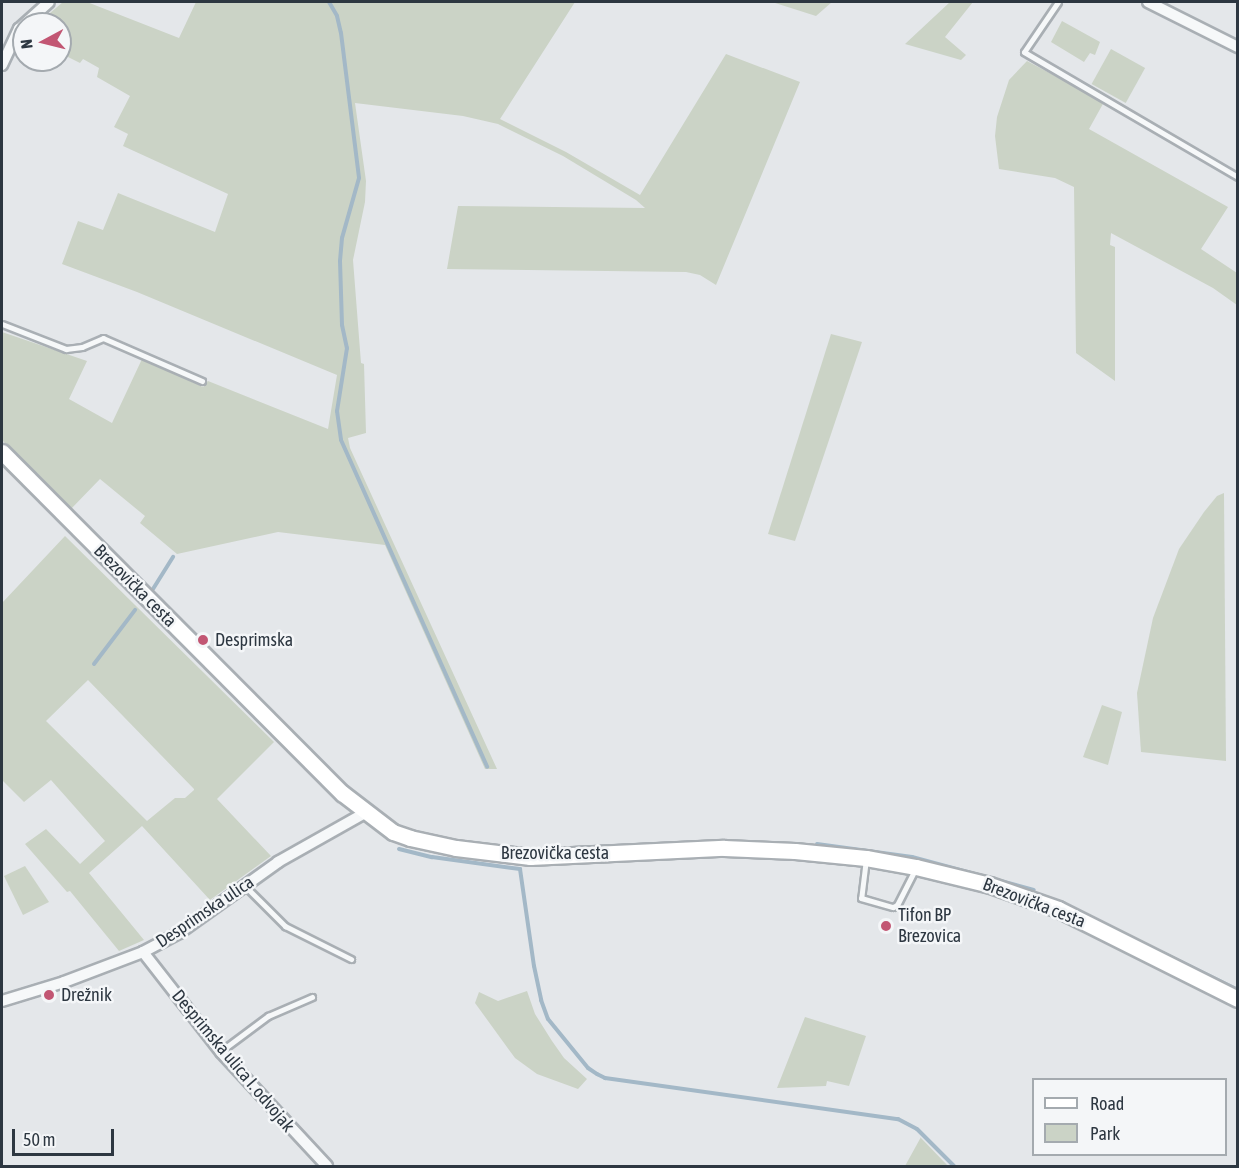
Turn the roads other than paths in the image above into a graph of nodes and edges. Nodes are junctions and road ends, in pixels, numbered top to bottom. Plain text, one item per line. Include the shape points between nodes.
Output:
1 (49, 2) edge
2 (1058, 2) edge
3 (1148, 2) edge
4 (1161, 5) edge
5 (1238, 47) edge
6 (2, 65) edge
7 (1238, 177) edge
8 (2, 324) edge
9 (202, 381) dead end
10 (2, 453) edge
11 (365, 813) junction
12 (866, 858) junction
13 (916, 867) junction
14 (245, 886) junction
15 (143, 952) junction
16 (351, 958) dead end
17 (312, 997) dead end
18 (1238, 999) edge
19 (2, 1001) edge
20 (220, 1052) junction
21 (327, 1167) edge

1 - 6 street via 19,29
2 - 7 lane via 1024,52
3 - 4 street
4 - 5 street
8 - 9 lane via 66,349 103,338
10 - 11 main road, Brezovička cesta
11 - 12 main road, Brezovička cesta via 383,827 410,838 506,855 724,848
11 - 14 street, Desprimska ulica via 278,862
12 - 13 main road, Brezovička cesta
12 - 13 lane via 861,898 893,908
13 - 18 main road, Brezovička cesta via 990,885 1058,909
14 - 15 street, Desprimska ulica via 179,933
14 - 16 lane via 285,926
15 - 19 street, Desprimska ulica
15 - 20 street, Desprimska ulica I. odvojak
17 - 20 lane via 268,1016
20 - 21 street, Desprimska ulica I. odvojak

